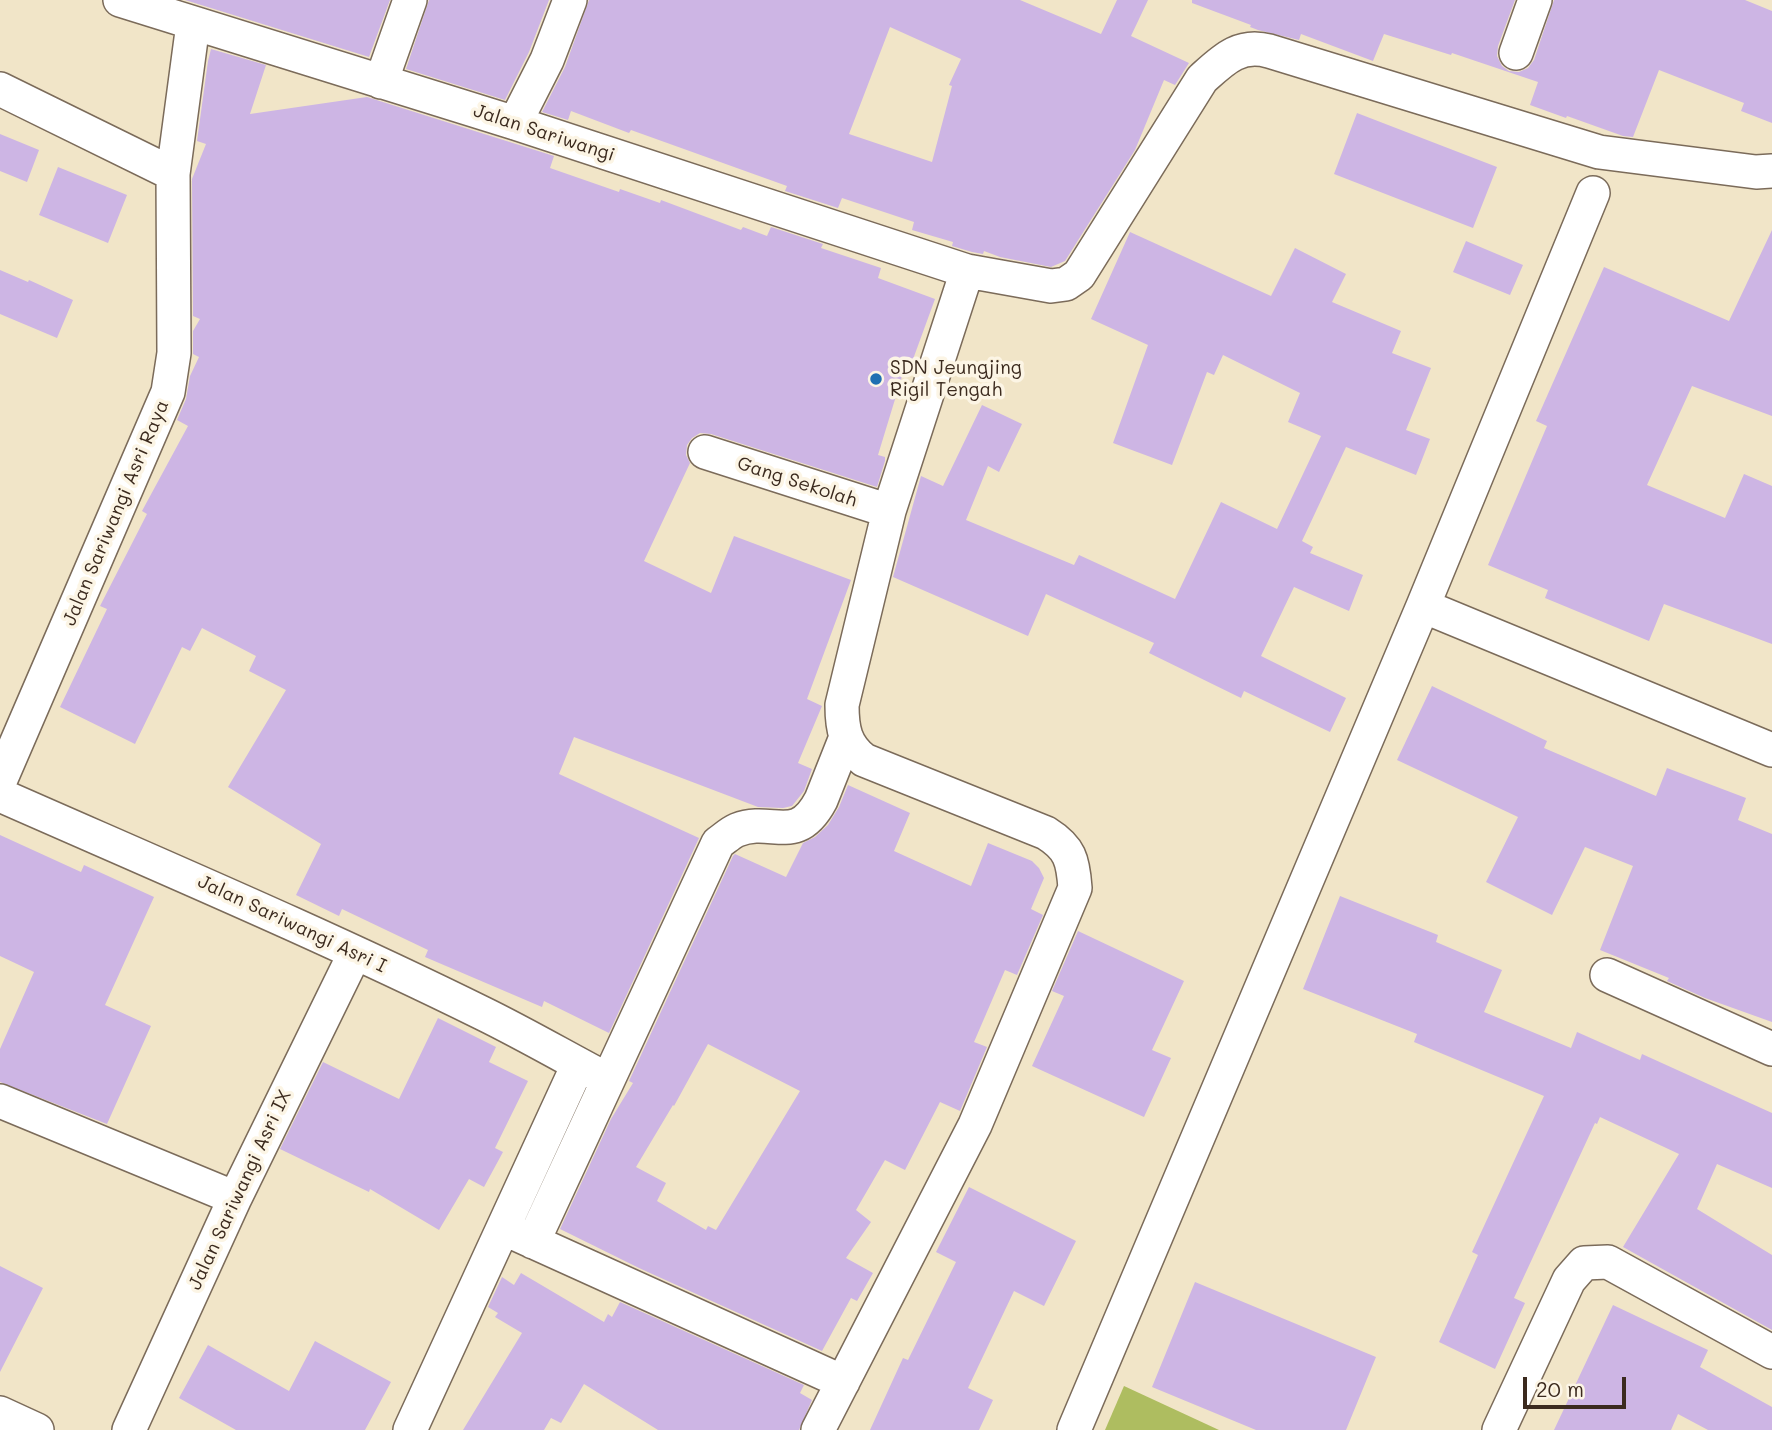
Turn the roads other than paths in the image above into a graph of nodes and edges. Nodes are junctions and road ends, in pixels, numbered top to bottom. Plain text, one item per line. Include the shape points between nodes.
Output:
1 (120, 0) edge
2 (410, 0) edge
3 (570, 0) edge
4 (1535, 0) edge
5 (193, 24) junction
6 (1516, 52) dead end
7 (381, 82) junction
8 (0, 89) edge
9 (515, 123) junction
10 (1772, 171) edge
11 (173, 174) junction
12 (1593, 193) dead end
13 (967, 271) junction
14 (705, 452) dead end
15 (889, 511) junction
16 (1423, 606) junction
17 (845, 737) junction
18 (1772, 750) edge
19 (3, 765) edge
20 (0, 795) edge
21 (355, 953) junction
22 (1607, 975) dead end
23 (1772, 1049) edge
24 (578, 1065) junction
25 (608, 1080) junction
26 (0, 1101) edge
27 (235, 1198) junction
28 (503, 1228) junction
29 (533, 1242) junction
30 (1772, 1352) edge
31 (843, 1382) junction
32 (0, 1413) edge
33 (37, 1430) edge
34 (129, 1430) edge
35 (410, 1430) edge
36 (818, 1430) edge
37 (1074, 1430) edge
38 (1499, 1430) edge

1 - 5 street, Jalan Sariwangi
2 - 7 street
3 - 9 street
4 - 6 street
5 - 7 street, Jalan Sariwangi
5 - 11 street, Jalan Sariwangi Asri Raya
7 - 9 street, Jalan Sariwangi
8 - 11 street
9 - 13 street, Jalan Sariwangi
10 - 13 street, Jalan Sariwangi via 1599,152 1249,48 1230,53 1202,79 1073,281 1051,286
11 - 19 street, Jalan Sariwangi Asri Raya via 174,353 168,392
12 - 16 street
13 - 15 street
14 - 15 street, Gang Sekolah
15 - 17 street via 842,705
16 - 18 street
16 - 37 street
17 - 25 street via 821,800 803,823 794,828 737,830 718,842
17 - 31 street via 852,751 864,760 1061,842 1074,871 1075,888 975,1125
20 - 21 street, Jalan Sariwangi Asri I
21 - 24 street, Jalan Sariwangi Asri I via 485,1014
21 - 27 street, Jalan Sariwangi Asri IX
22 - 23 street
24 - 25 street, Jalan Sariwangi Asri I
24 - 28 street
25 - 29 street
26 - 27 street
27 - 34 street, Jalan Sariwangi Asri IX
28 - 29 street
28 - 35 street
29 - 31 street
30 - 38 street via 1608,1262 1584,1263 1569,1280
31 - 36 street
32 - 33 street

